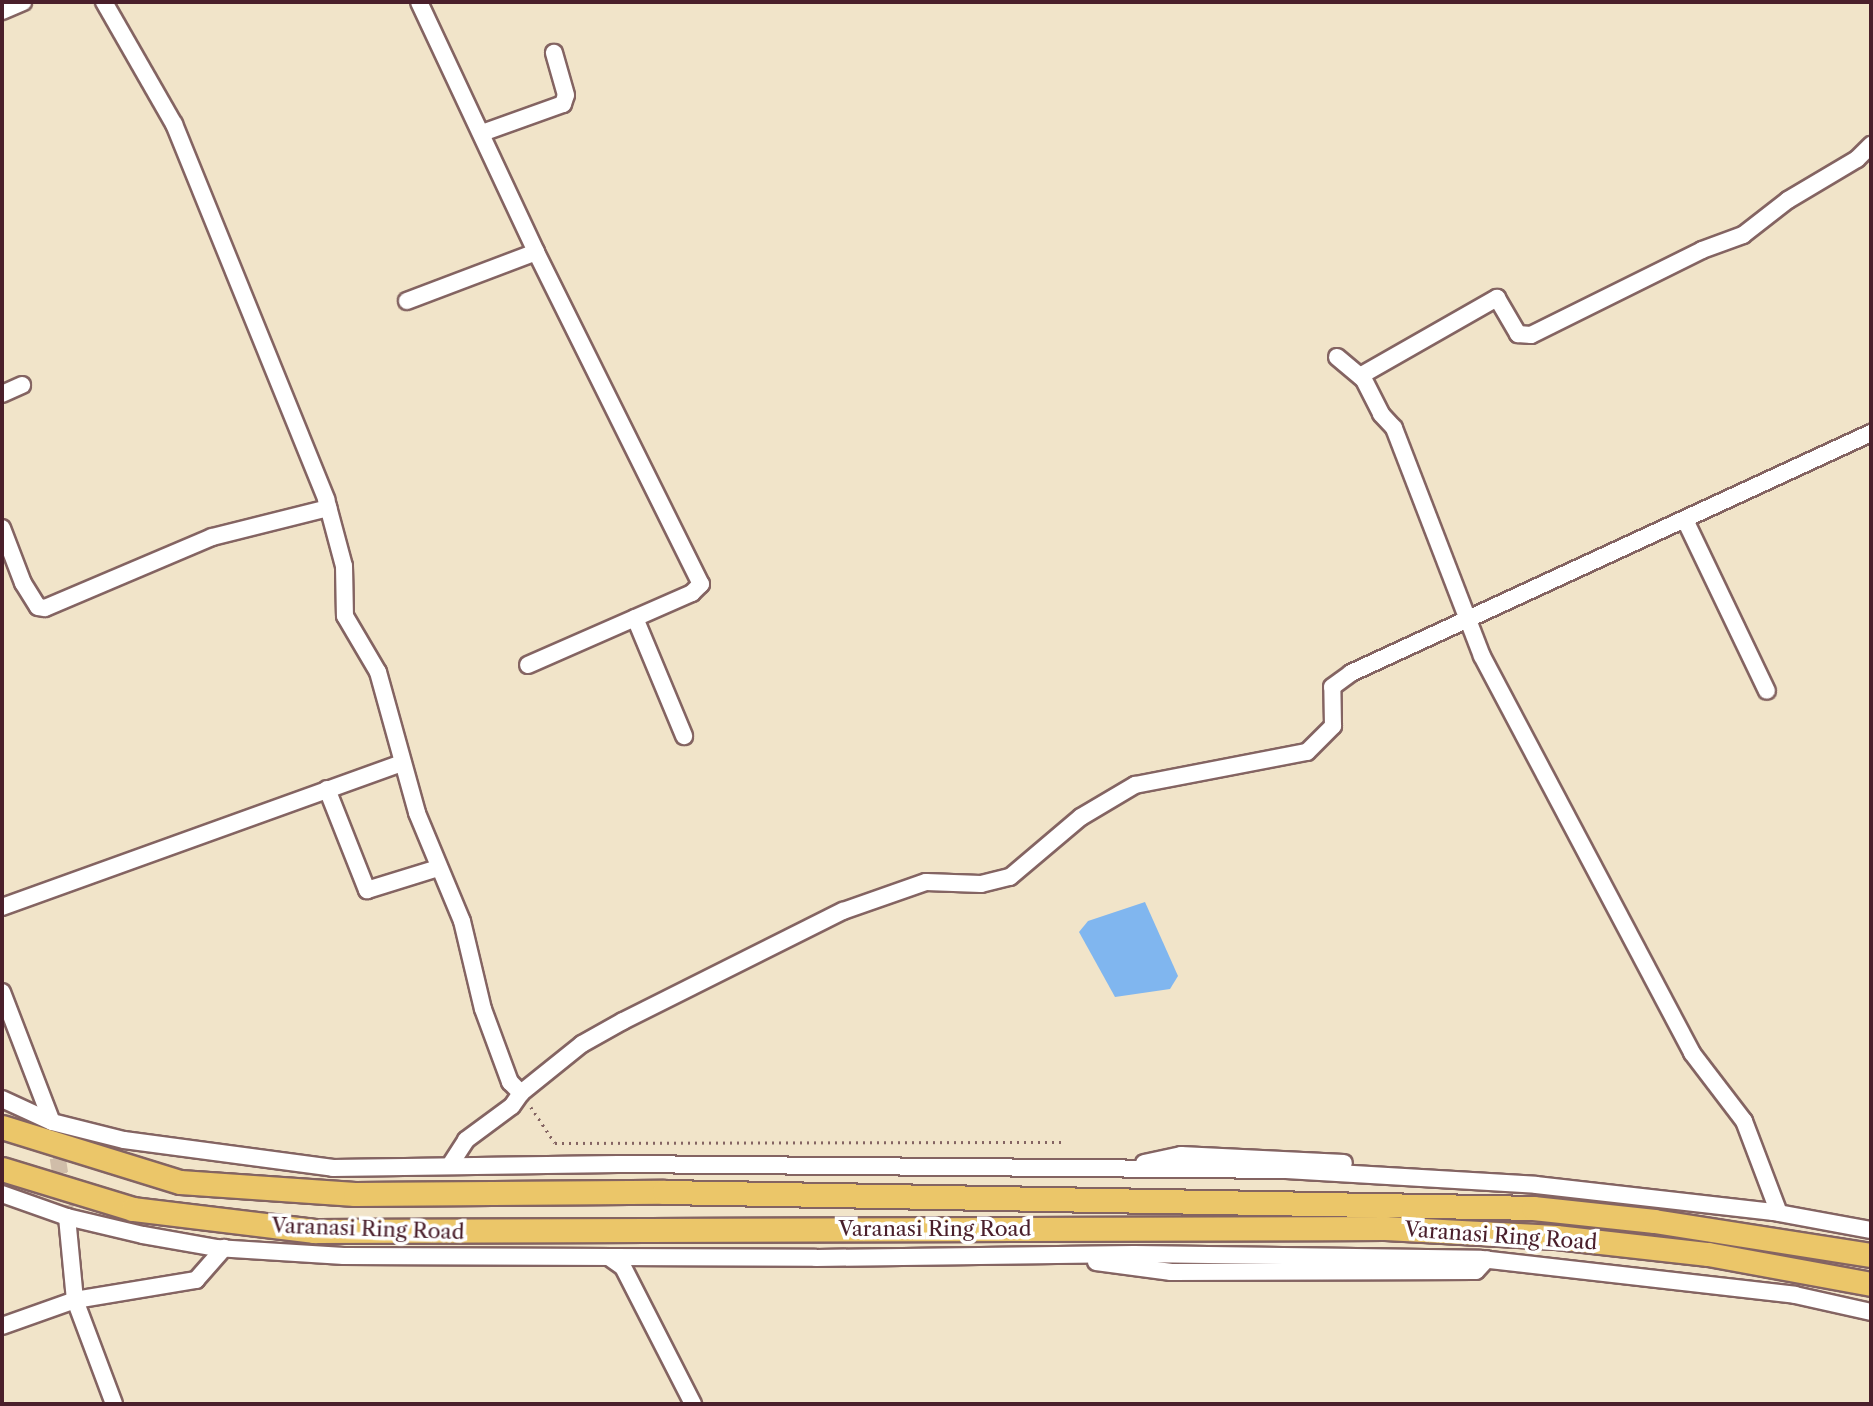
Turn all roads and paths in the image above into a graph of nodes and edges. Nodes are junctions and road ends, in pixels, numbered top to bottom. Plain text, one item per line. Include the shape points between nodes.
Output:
1 (23, 2) edge
2 (104, 2) edge
3 (419, 2) edge
4 (2, 11) edge
5 (554, 53) dead end
6 (482, 134) junction
7 (1871, 145) edge
8 (536, 251) junction
9 (407, 301) dead end
10 (1337, 357) dead end
11 (1360, 376) junction
12 (22, 385) dead end
13 (2, 394) edge
14 (1871, 433) edge
15 (328, 508) junction
16 (1686, 522) junction
17 (2, 528) edge
18 (635, 618) junction
19 (1466, 621) junction
20 (528, 665) dead end
21 (1767, 691) dead end
22 (684, 736) dead end
23 (402, 763) junction
24 (327, 789) junction
25 (439, 869) junction
26 (2, 907) edge
27 (2, 992) edge
28 (521, 1093) junction
29 (2, 1099) edge
30 (52, 1122) junction
31 (2, 1127) edge
32 (1061, 1142) dead end
33 (450, 1165) junction
34 (2, 1168) edge
35 (2, 1194) edge
36 (1779, 1213) junction
37 (67, 1217) junction
38 (1871, 1230) edge
39 (224, 1248) junction
40 (1871, 1255) edge
41 (610, 1258) junction
42 (1871, 1283) edge
43 (75, 1300) junction
44 (1871, 1312) edge
45 (2, 1326) edge
46 (114, 1404) edge
47 (693, 1404) edge

1 - 4 street
2 - 15 street via 174,124
3 - 6 street
5 - 6 street via 566,95 563,104
6 - 8 street
7 - 11 street via 1743,235 1702,250 1531,335 1518,334 1497,298
8 - 9 street
8 - 18 street via 701,584 692,593
10 - 11 street
11 - 19 street via 1394,428
12 - 13 street
14 - 16 street
15 - 17 street via 212,537 45,608 38,607 23,583
15 - 23 street via 344,566 345,616 378,672
16 - 19 street
16 - 21 street
18 - 20 street
18 - 22 street
19 - 28 street via 1339,681 1330,694 1333,726 1307,752 1135,785 1081,817 1010,877 981,884 926,883 843,911 582,1044
19 - 36 street via 1692,1053 1744,1121
23 - 24 street
23 - 25 street
24 - 25 street via 367,890
24 - 26 street
25 - 28 street via 462,921 478,992 510,1082
27 - 30 street
28 - 32 path via 555,1143
28 - 33 street via 512,1106 466,1140
29 - 30 street
30 - 33 street via 124,1140 333,1168
31 - 40 highway via 180,1182 355,1195 664,1192 1533,1208 1654,1221
33 - 36 street via 1286,1170 1536,1185
34 - 42 highway, Varanasi Ring Road via 133,1209 314,1231 1385,1228 1556,1237 1708,1254
35 - 37 street
36 - 38 street
37 - 39 street
37 - 43 street
39 - 41 street via 344,1256
39 - 43 street via 197,1280
41 - 44 street via 1487,1259 1795,1295
41 - 47 street via 623,1267
43 - 45 street
43 - 46 street

